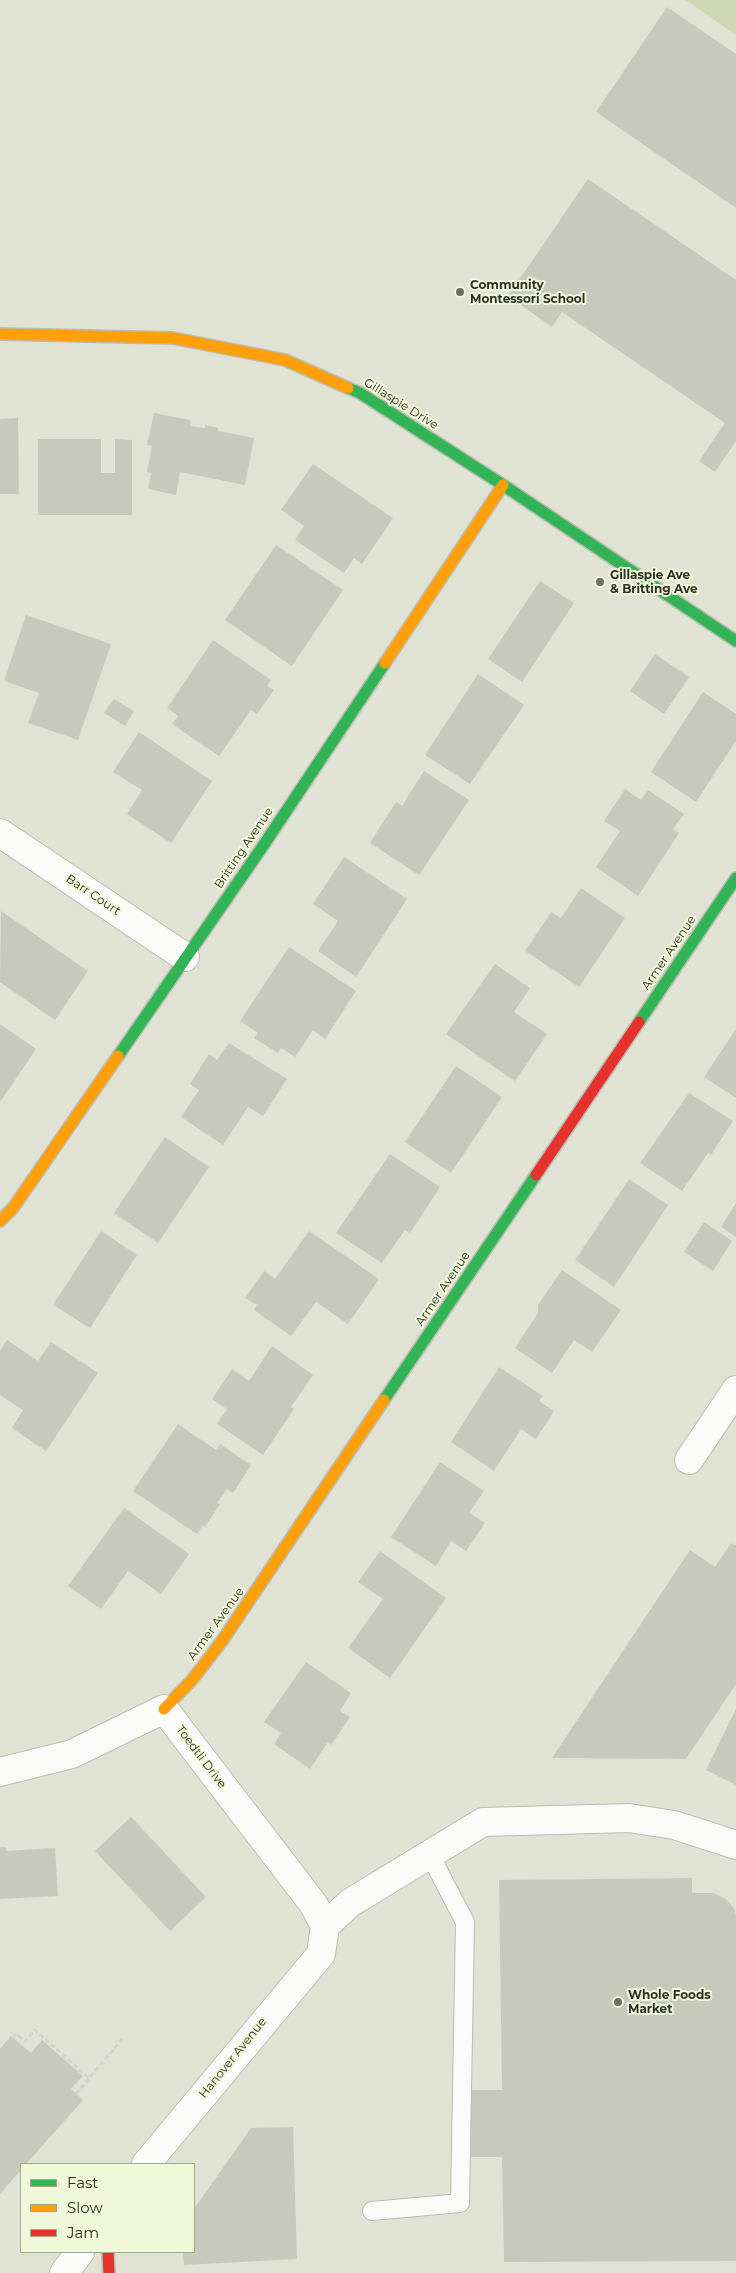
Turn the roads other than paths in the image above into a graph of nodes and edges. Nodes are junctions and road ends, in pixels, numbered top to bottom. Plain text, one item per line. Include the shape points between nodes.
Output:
1 (0, 334) edge
2 (503, 485) junction
3 (736, 641) edge
4 (0, 833) edge
5 (736, 878) edge
6 (185, 957) junction
7 (0, 1221) edge
8 (736, 1390) edge
9 (689, 1460) dead end
10 (164, 1709) junction
11 (0, 1772) edge
12 (736, 1845) edge
13 (430, 1855) junction
14 (325, 1926) junction
15 (147, 2163) edge
16 (372, 2211) dead end
17 (79, 2253) edge
18 (108, 2253) edge
19 (64, 2273) edge
20 (109, 2273) edge

1 - 2 main road, Gillaspie Drive via 173,338 285,360 360,393
2 - 3 main road, Gillaspie Drive
2 - 6 main road, Britting Avenue via 263,846
4 - 6 street, Barr Court
5 - 10 main road, Armer Avenue via 222,1641
6 - 7 main road, Britting Avenue via 13,1208
8 - 9 street
10 - 11 street via 72,1754
10 - 14 street, Toedtli Drive via 314,1905
12 - 13 street via 674,1825 629,1818 483,1822
13 - 14 street via 350,1903
13 - 16 lane via 465,1922 460,2203
14 - 15 street, Hanover Avenue via 321,1954
17 - 19 street
18 - 20 main road

